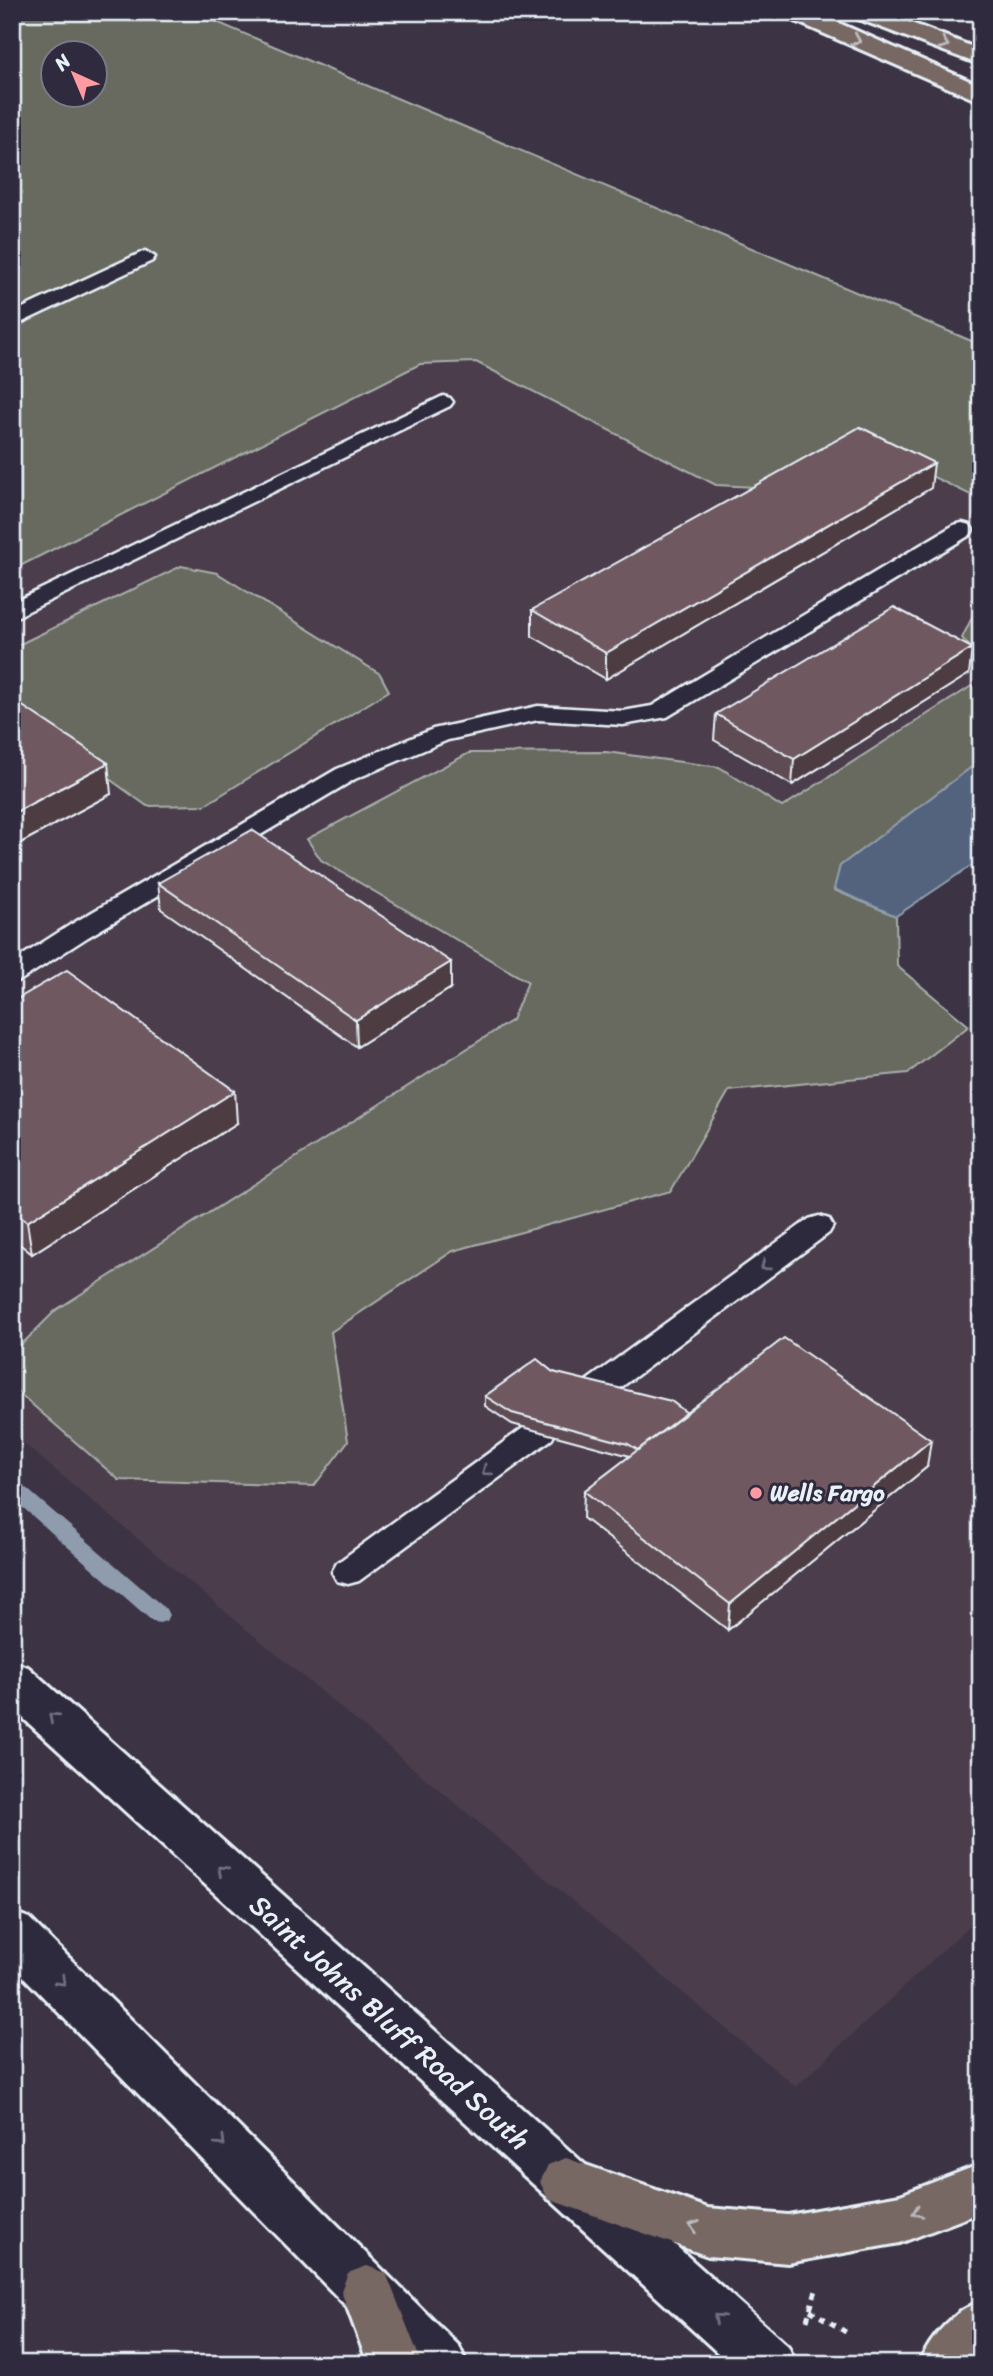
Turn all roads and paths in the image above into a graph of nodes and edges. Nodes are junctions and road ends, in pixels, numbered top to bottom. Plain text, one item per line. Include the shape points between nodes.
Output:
1 (794, 12) edge
2 (861, 12) edge
3 (981, 58) edge
4 (981, 95) edge
5 (145, 257) dead end
6 (12, 321) edge
7 (443, 402) dead end
8 (962, 530) dead end
9 (12, 612) edge
10 (12, 974) edge
11 (820, 1226) dead end
12 (593, 1392) edge
13 (541, 1431) edge
14 (348, 1572) dead end
15 (12, 1680) edge
16 (12, 1933) edge
17 (566, 2182) junction
18 (981, 2188) edge
19 (816, 2290) dead end
20 (367, 2291) junction
21 (810, 2310) junction
22 (981, 2326) edge
23 (803, 2331) dead end
24 (849, 2334) dead end
25 (395, 2364) edge
26 (440, 2364) edge
27 (769, 2364) edge
28 (946, 2364) edge

1 -> 4 highway
2 -> 3 highway
5 - 6 lane
7 - 9 lane
8 - 10 lane via 659,712 623,718 538,713 441,734 346,774
11 -> 12 lane
13 -> 14 lane
17 -> 15 main road, Saint Johns Bluff Road South
16 -> 20 main road
18 -> 17 highway via 900,2219 788,2239 708,2231
27 -> 17 main road, Saint Johns Bluff Road South
19 - 21 path
20 - 25 highway
20 - 26 main road
21 - 23 path
21 - 24 path
22 - 28 highway

